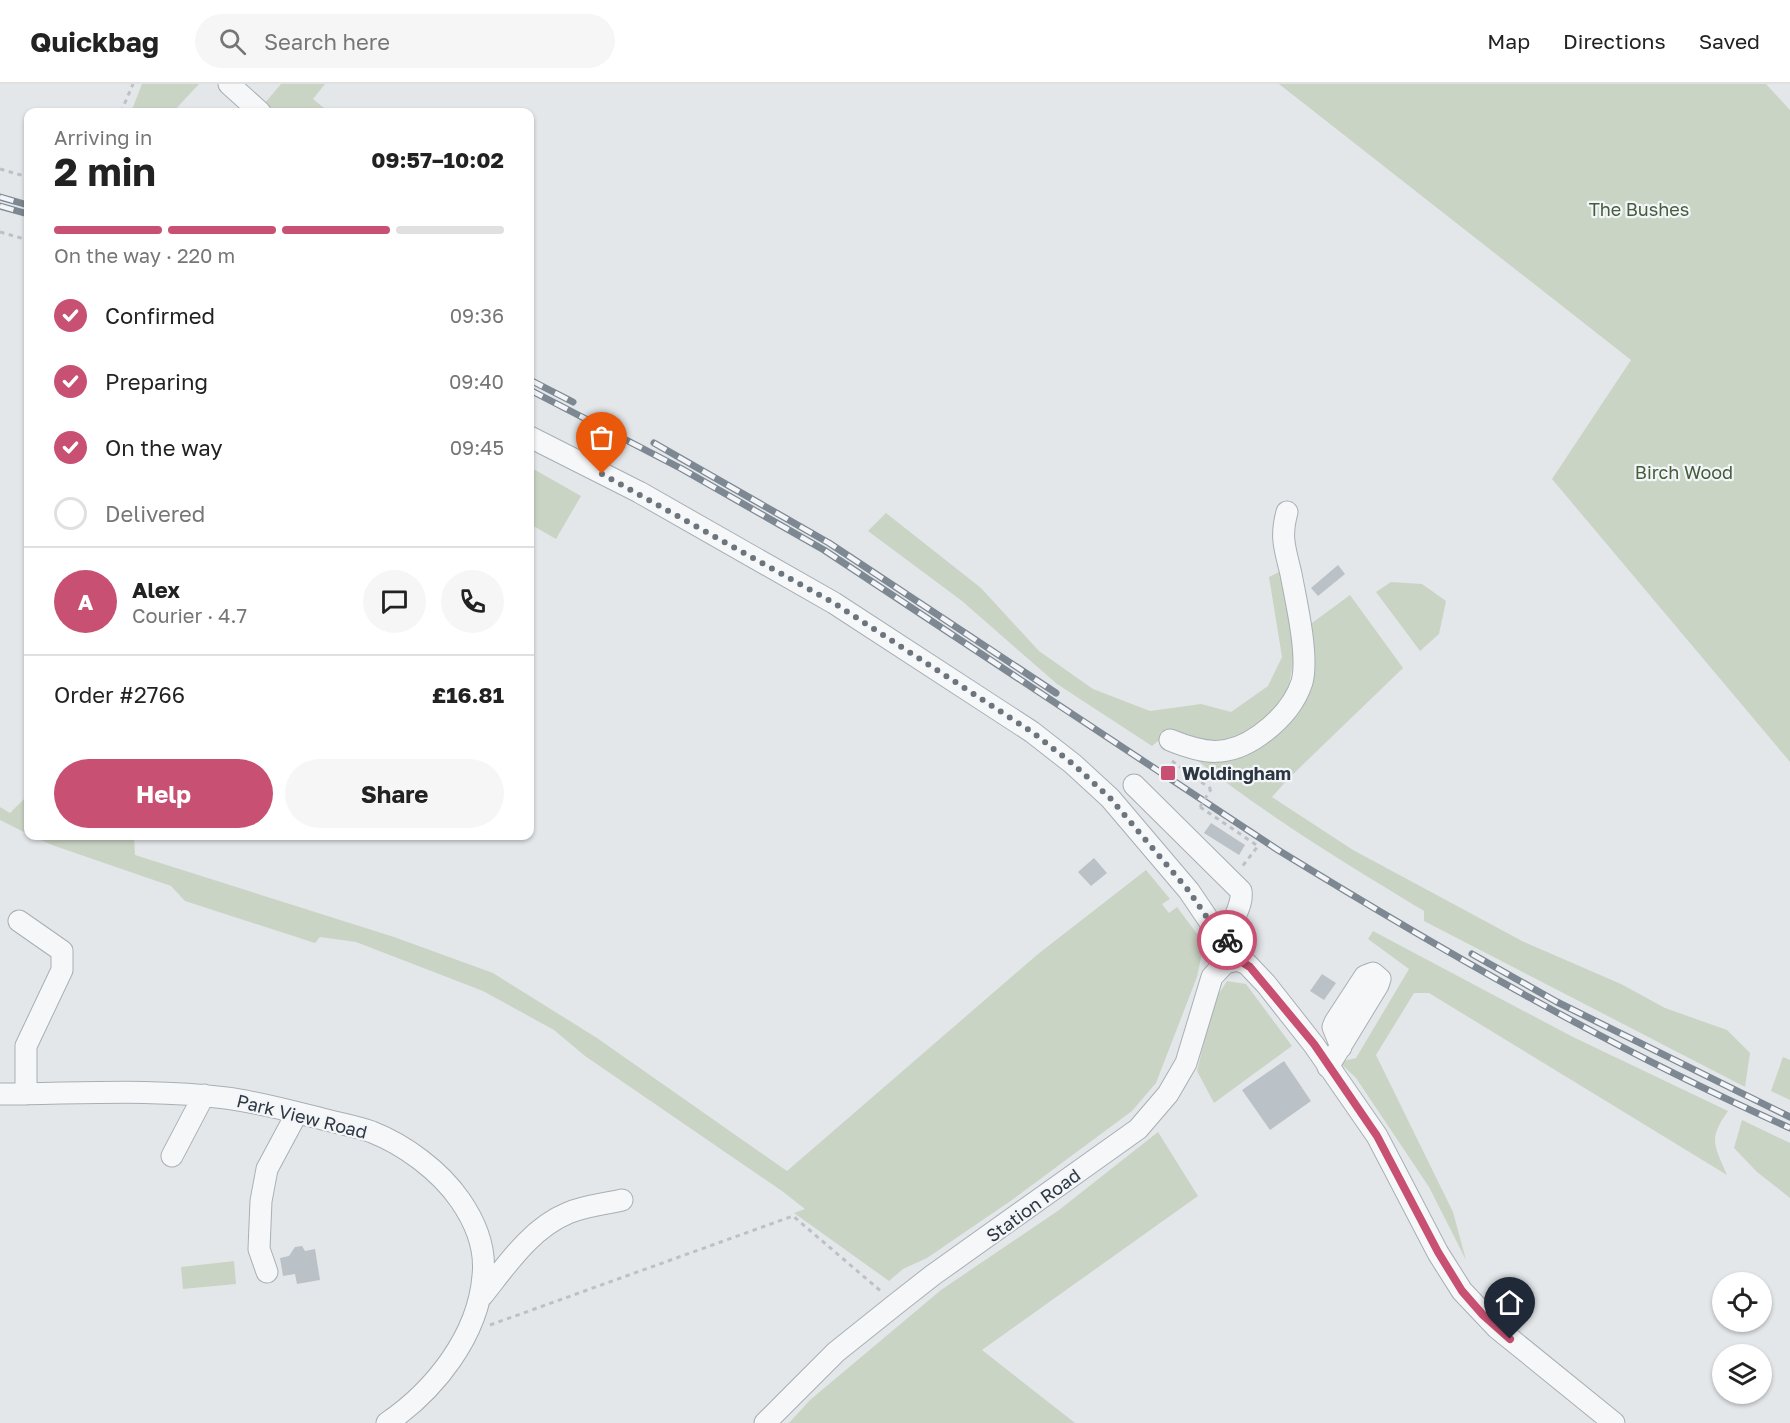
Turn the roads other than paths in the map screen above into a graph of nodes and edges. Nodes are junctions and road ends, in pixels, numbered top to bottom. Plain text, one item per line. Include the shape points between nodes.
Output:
1 (240, 88) edge
2 (257, 108) edge
3 (534, 439) edge
4 (1287, 512) dead end
5 (1170, 740) dead end
6 (1134, 785) dead end
7 (18, 921) dead end
8 (1230, 951) junction
9 (1341, 1047) dead end
10 (1328, 1067) junction
11 (0, 1094) edge
12 (26, 1094) junction
13 (204, 1095) junction
14 (297, 1113) junction
15 (172, 1156) dead end
16 (622, 1200) dead end
17 (267, 1272) dead end
18 (482, 1296) junction
19 (387, 1423) edge
20 (765, 1423) edge
21 (1614, 1423) edge

1 - 2 street
3 - 8 street via 639,492 834,603 1032,732 1110,798 1189,891
4 - 5 street via 1282,532 1298,609 1303,664 1302,681 1293,701 1275,724 1245,745 1197,751
6 - 8 street via 1241,891 1232,920
7 - 12 street via 62,951 62,970 26,1046
8 - 10 street via 1250,967 1314,1044
8 - 20 street, Station Road via 1212,977 1186,1063 1149,1118 1114,1148 896,1304 836,1352
9 - 10 street
10 - 21 street via 1377,1136 1462,1291 1497,1328
11 - 12 street, Park View Road
12 - 13 street, Park View Road
13 - 14 street, Park View Road
13 - 15 street
14 - 17 street via 267,1169 259,1249
14 - 18 street, Park View Road via 372,1132 424,1161 448,1183 477,1233 485,1260
16 - 18 street via 571,1211 553,1220 533,1236
18 - 19 street, Park View Road via 450,1362 423,1393

